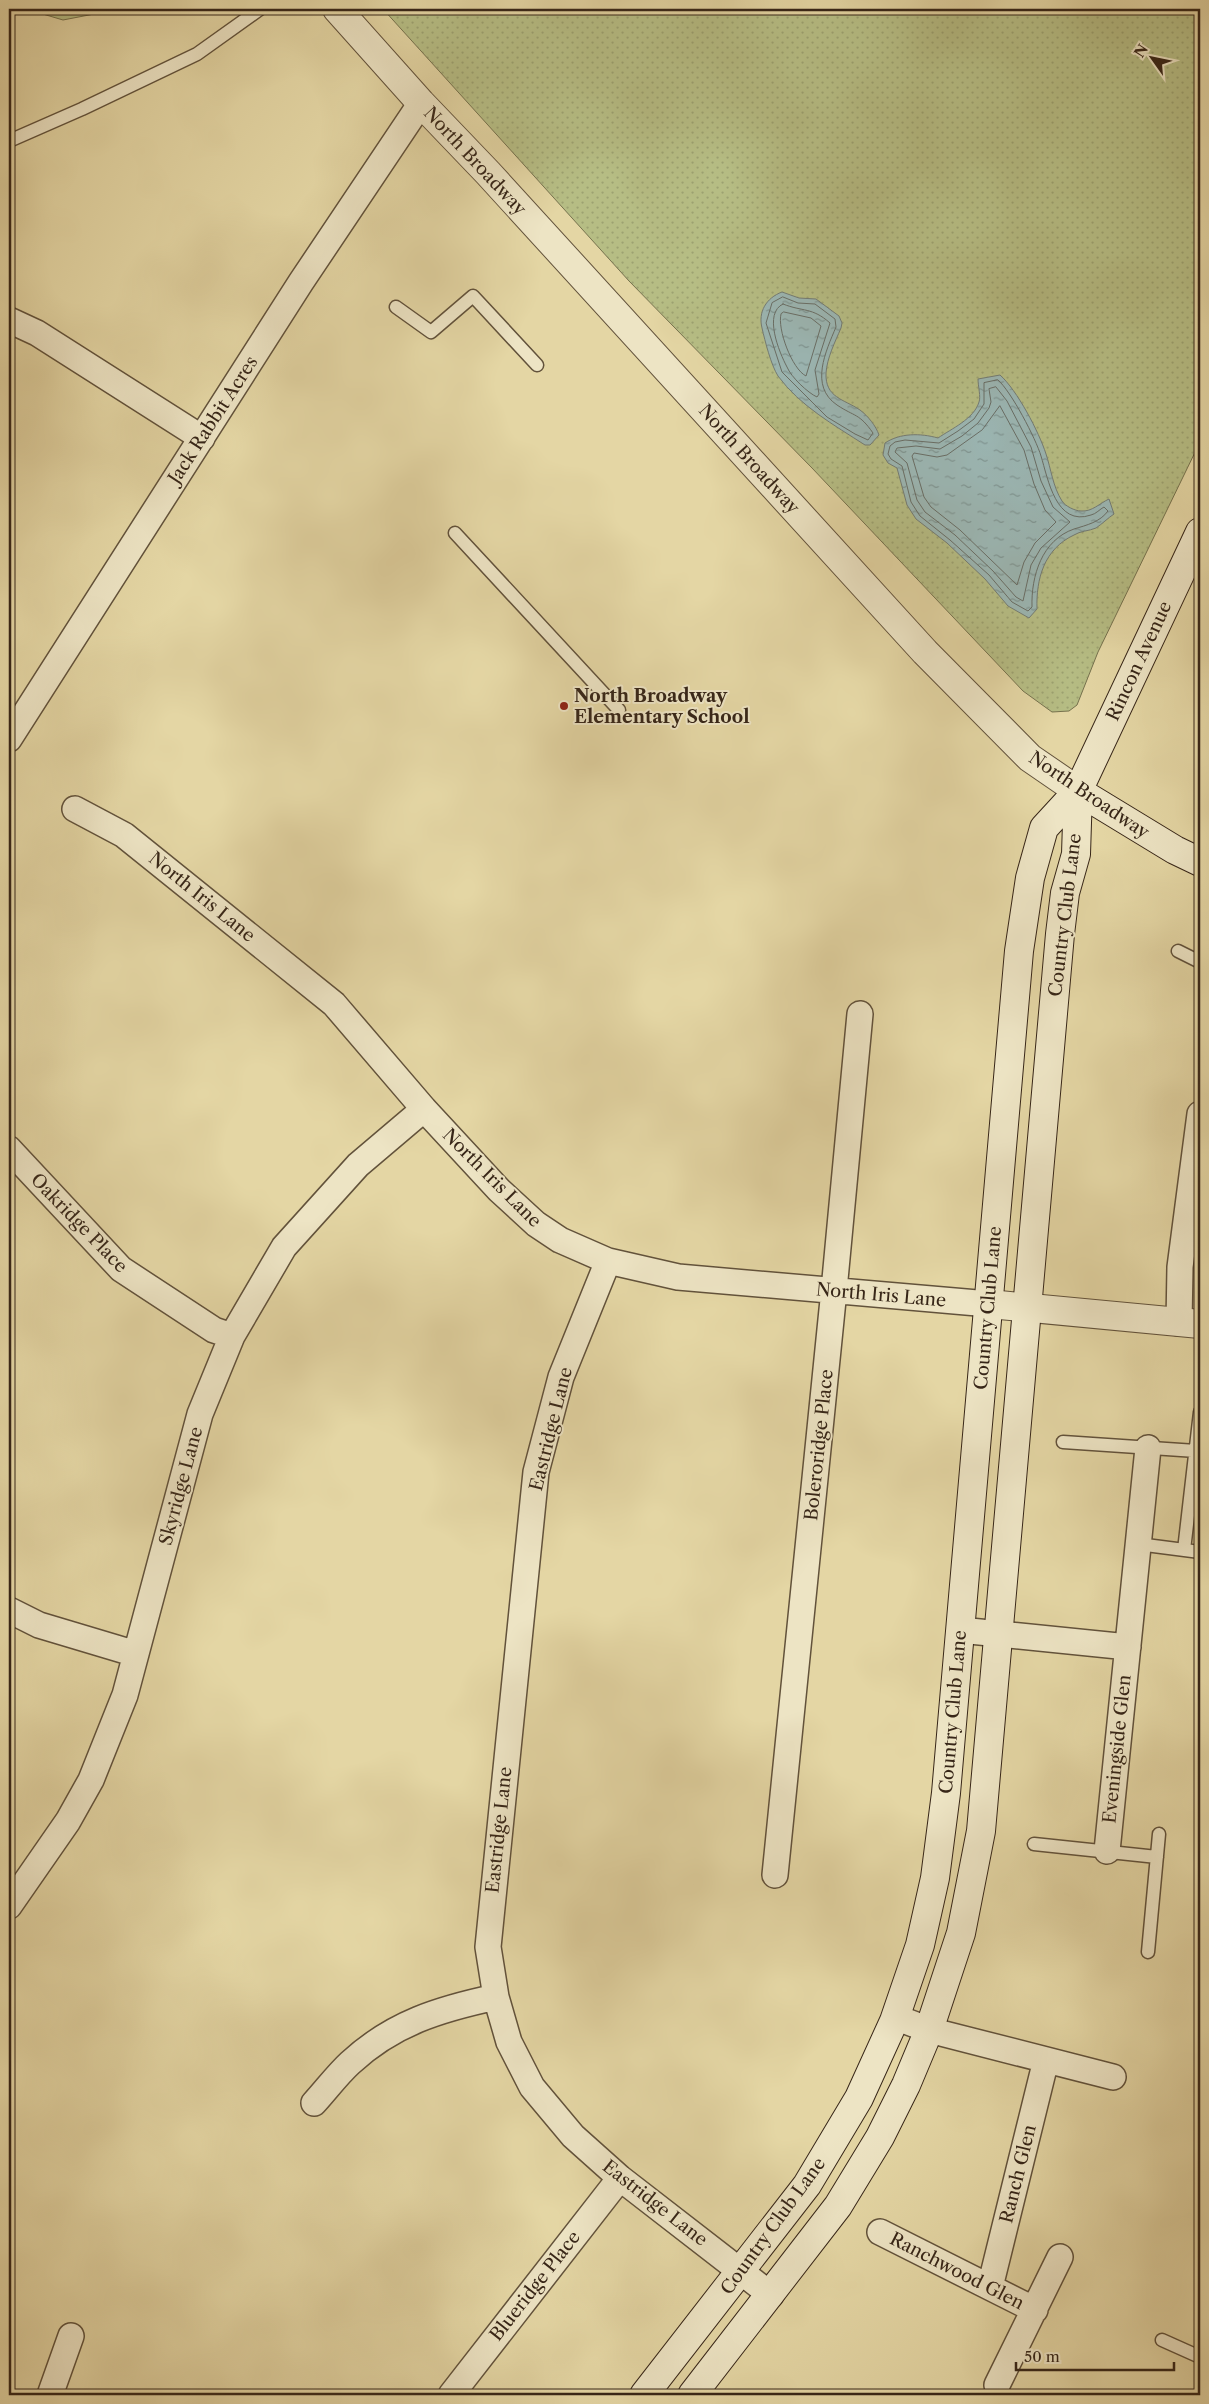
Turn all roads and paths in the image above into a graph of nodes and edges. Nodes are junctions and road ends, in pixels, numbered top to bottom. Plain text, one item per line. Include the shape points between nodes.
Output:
1 (260, 9) edge
2 (337, 9) edge
3 (421, 103) junction
4 (9, 141) edge
5 (396, 307) dead end
6 (9, 320) edge
7 (537, 366) dead end
8 (202, 438) junction
9 (455, 532) dead end
10 (1200, 532) edge
11 (619, 710) dead end
12 (9, 739) edge
13 (1078, 791) junction
14 (74, 809) dead end
15 (1200, 862) edge
16 (1178, 951) dead end
17 (1200, 962) edge
18 (860, 1014) dead end
19 (424, 1109) junction
20 (1200, 1114) edge
21 (9, 1149) edge
22 (608, 1261) junction
23 (834, 1290) junction
24 (989, 1304) junction
25 (1026, 1308) junction
26 (1190, 1324) edge
27 (232, 1336) junction
28 (1200, 1412) edge
29 (1063, 1442) dead end
30 (1148, 1448) junction
31 (1196, 1451) junction
32 (1138, 1544) junction
33 (1184, 1550) junction
34 (1200, 1552) edge
35 (9, 1610) edge
36 (960, 1630) junction
37 (1000, 1634) junction
38 (1128, 1646) junction
39 (136, 1654) junction
40 (1159, 1834) dead end
41 (1034, 1844) dead end
42 (1107, 1851) junction
43 (1157, 1857) junction
44 (775, 1875) dead end
45 (9, 1906) edge
46 (1148, 1952) dead end
47 (496, 1997) junction
48 (895, 2017) junction
49 (929, 2030) junction
50 (1046, 2060) junction
51 (1113, 2076) dead end
52 (314, 2104) dead end
53 (620, 2178) junction
54 (880, 2232) dead end
55 (1060, 2257) dead end
56 (742, 2272) junction
57 (990, 2287) junction
58 (771, 2295) junction
59 (1035, 2310) junction
60 (71, 2336) dead end
61 (1162, 2340) dead end
62 (1200, 2357) edge
63 (997, 2385) dead end
64 (50, 2395) edge
65 (451, 2395) edge
66 (644, 2395) edge
67 (692, 2395) edge

1 - 4 lane via 197,54
2 - 3 main road, North Broadway
3 - 8 street, Jack Rabbit Acres
3 - 13 main road, North Broadway via 925,652 1030,758
5 - 7 lane via 430,332 474,296
6 - 8 street via 37,333
8 - 12 street, Jack Rabbit Acres
9 - 11 lane
10 - 13 main road, Rincon Avenue
13 - 15 main road, North Broadway via 1174,850
13 - 24 main road, Country Club Lane via 1044,828 1030,878 1019,951
13 - 25 main road, Country Club Lane via 1076,854 1065,893 1060,934
14 - 19 street, North Iris Lane via 124,835 334,1004
16 - 17 lane
18 - 23 street, Boleroridge Place
19 - 22 street, North Iris Lane via 499,1190 536,1224 560,1240
19 - 27 street, Skyridge Lane via 358,1165 284,1248
20 - 26 street via 1180,1267
21 - 27 street, Oakridge Place via 121,1270 214,1330
22 - 23 street, North Iris Lane via 678,1277
22 - 47 street, Eastridge Lane via 561,1377 536,1472 488,1947
23 - 24 street, North Iris Lane
23 - 44 street, Boleroridge Place
24 - 25 main road, North Iris Lane
24 - 36 main road, Country Club Lane
25 - 26 main road, North Iris Lane
25 - 37 main road, Country Club Lane
27 - 39 street, Skyridge Lane via 200,1414
28 - 31 lane
29 - 30 lane
30 - 31 lane
30 - 32 street, Eveningside Glen
31 - 33 lane
32 - 33 lane
32 - 38 street, Eveningside Glen
33 - 34 lane
35 - 39 street via 39,1625
36 - 37 street
36 - 48 main road, Country Club Lane via 935,1878 920,1945
37 - 38 street
37 - 49 main road, Country Club Lane via 981,1831 961,1933
38 - 42 street, Eveningside Glen
39 - 45 street, Skyridge Lane via 125,1695 91,1780 68,1821
40 - 43 lane
41 - 42 lane
42 - 43 lane
43 - 46 lane
47 - 52 street via 448,2007 396,2029 350,2063
47 - 53 street, Eastridge Lane via 509,2042 532,2087 573,2136
48 - 49 street
48 - 56 main road, Country Club Lane via 859,2098 807,2185
49 - 50 street
49 - 58 main road, Country Club Lane via 880,2137 838,2206
50 - 51 street
50 - 57 street, Ranch Glen
53 - 56 street, Eastridge Lane
53 - 65 street, Blueridge Place
54 - 57 street, Ranchwood Glen
55 - 59 street, Ranchwood Glen
56 - 58 street, Eastridge Lane
56 - 66 main road, Country Club Lane
57 - 59 street, Ranchwood Glen
58 - 67 main road, Country Club Lane
59 - 63 street, Ranchwood Glen
60 - 64 street
61 - 62 lane

